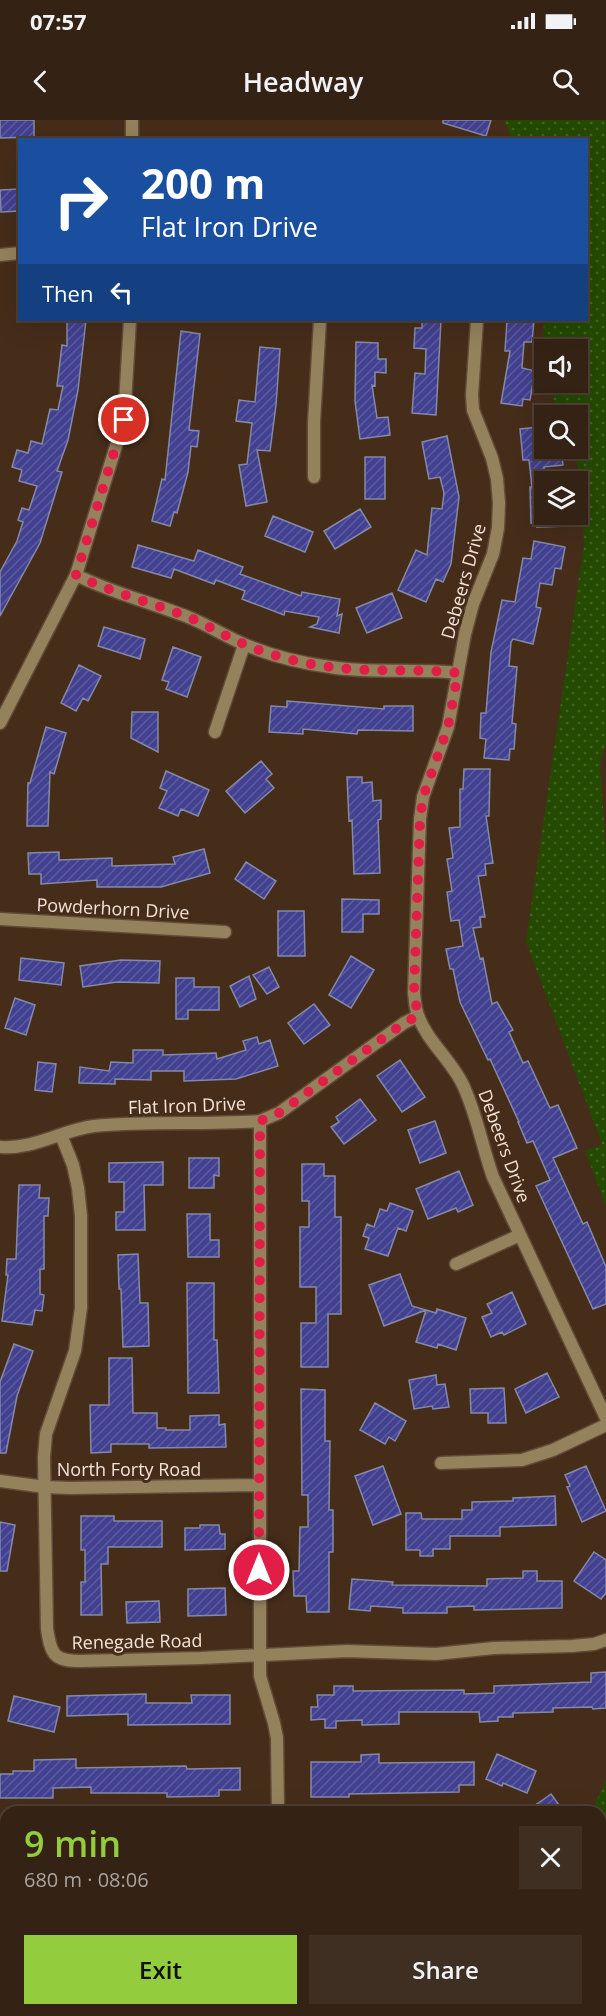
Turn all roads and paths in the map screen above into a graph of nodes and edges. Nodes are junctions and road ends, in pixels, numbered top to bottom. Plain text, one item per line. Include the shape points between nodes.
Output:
1 (132, 120) edge
2 (132, 138) edge
3 (18, 253) edge
4 (0, 255) edge
5 (130, 321) edge
6 (320, 321) edge
7 (477, 321) edge
8 (314, 477) dead end
9 (76, 575) junction
10 (244, 645) junction
11 (458, 673) junction
12 (0, 723) edge
13 (215, 732) dead end
14 (0, 920) edge
15 (225, 932) dead end
16 (418, 1016) junction
17 (260, 1121) junction
18 (61, 1135) junction
19 (0, 1147) edge
20 (520, 1234) junction
21 (456, 1264) dead end
22 (606, 1418) edge
23 (606, 1425) edge
24 (441, 1463) dead end
25 (0, 1480) edge
26 (259, 1485) junction
27 (45, 1487) junction
28 (606, 1640) edge
29 (260, 1654) junction
30 (278, 1806) edge
31 (256, 2016) edge
32 (281, 2016) edge

1 - 2 street
3 - 4 street
5 - 9 street via 124,420
6 - 8 street
7 - 11 street, Debeers Drive via 472,410 497,479 498,528 493,554 473,604
9 - 10 street via 115,593 191,618
9 - 12 street
10 - 11 street via 331,667
10 - 13 street
11 - 16 street, Debeers Drive via 448,727 421,808 414,993
14 - 15 street, Powderhorn Drive
16 - 17 street, Flat Iron Drive via 279,1113
16 - 20 street, Debeers Drive via 469,1097 494,1177
17 - 18 street, Flat Iron Drive via 107,1125
17 - 26 street
18 - 19 street, Flat Iron Drive via 26,1145
18 - 27 street, Renegade Road via 78,1188 81,1308 75,1351 46,1434
20 - 21 street
20 - 22 street, Debeers Drive
23 - 24 street via 522,1460
25 - 27 street, North Forty Road
26 - 27 street, North Forty Road
26 - 29 street
27 - 29 street, Renegade Road via 46,1629 55,1655 63,1661 81,1661
28 - 29 street, Renegade Road via 572,1646 436,1654
29 - 30 street via 260,1676 277,1738
31 - 32 street

